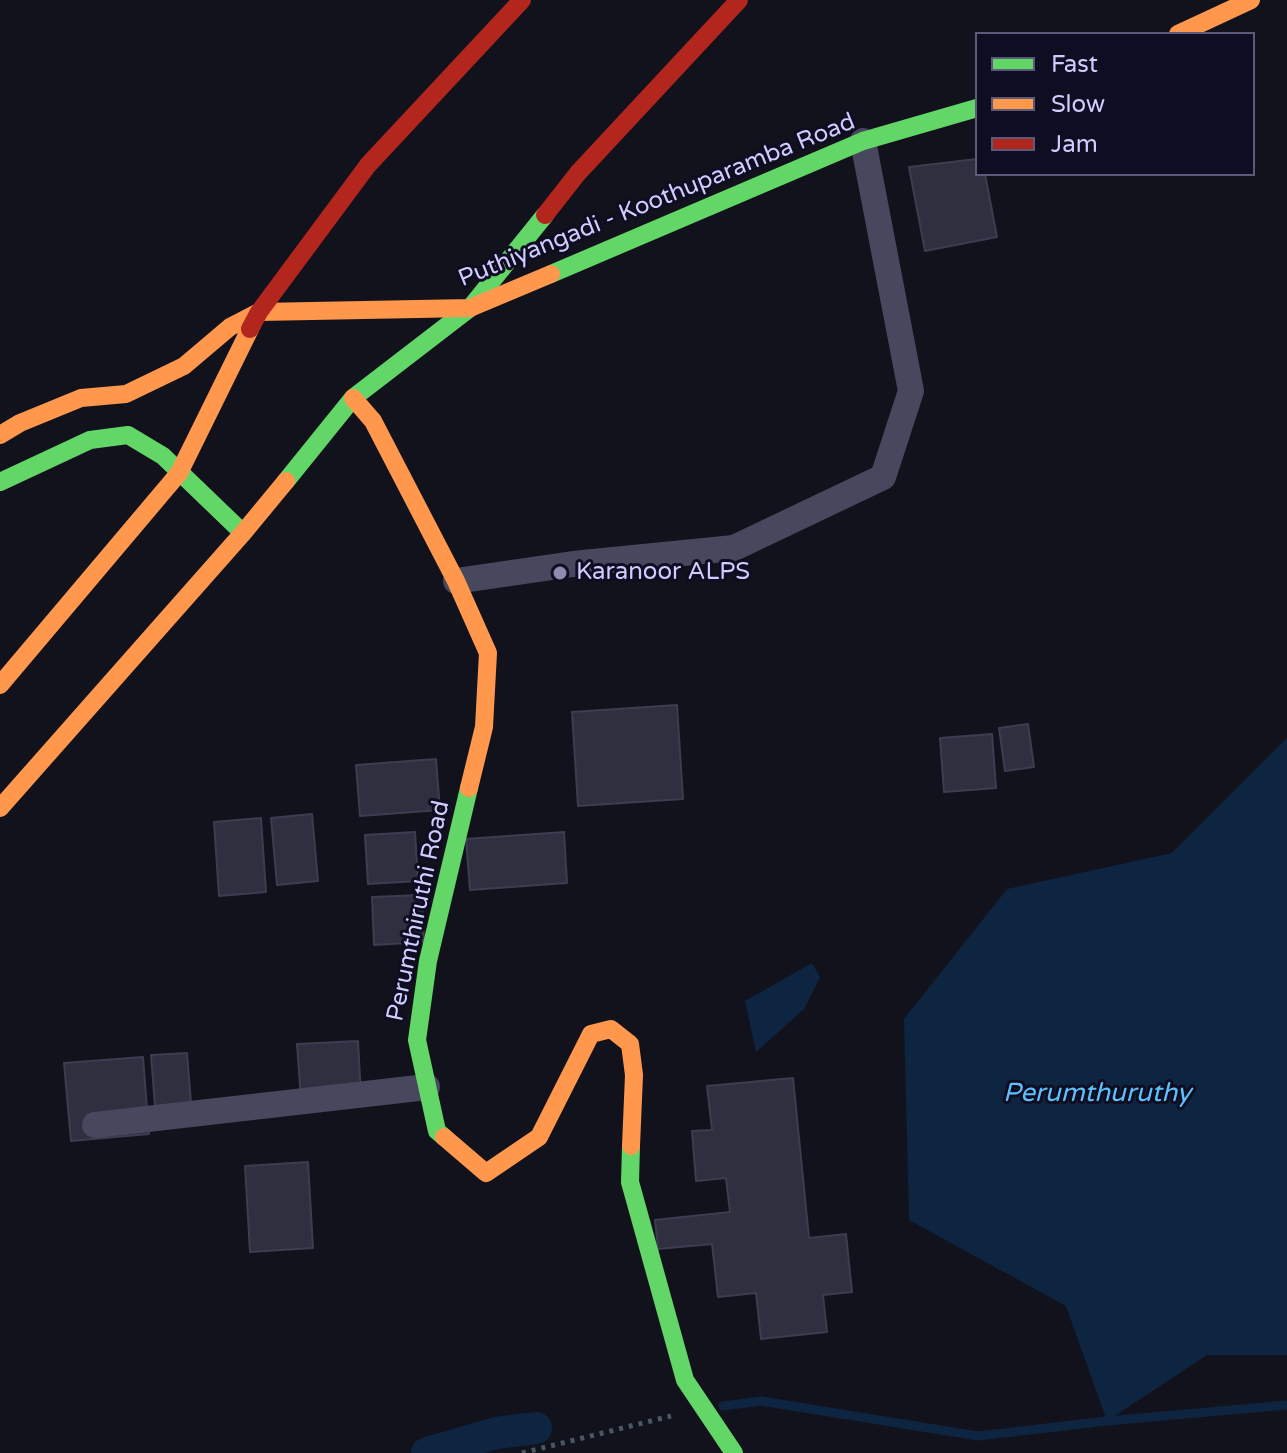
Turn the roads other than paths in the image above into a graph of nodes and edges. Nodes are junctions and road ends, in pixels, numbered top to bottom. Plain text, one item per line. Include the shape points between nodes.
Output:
1 (522, 0) edge
2 (739, 0) edge
3 (1251, 0) edge
4 (1182, 32) edge
5 (975, 109) edge
6 (863, 141) junction
7 (470, 308) junction
8 (259, 312) junction
9 (353, 398) junction
10 (0, 435) edge
11 (179, 473) junction
12 (0, 482) edge
13 (243, 533) junction
14 (456, 581) junction
15 (0, 685) edge
16 (0, 808) edge
17 (427, 1087) junction
18 (95, 1125) dead end
19 (734, 1453) edge

1 - 8 main road via 368,165
2 - 7 main road via 578,173
3 - 4 main road
5 - 6 main road, Puthiyangadi - Koothuparamba Road
6 - 7 main road, Puthiyangadi - Koothuparamba Road
6 - 14 street via 911,391 883,477 734,548
7 - 8 main road, Puthiyangadi - Koothuparamba Road
7 - 9 main road
8 - 10 main road, Puthiyangadi - Koothuparamba Road via 230,327 184,366 126,394 81,398
8 - 11 main road
9 - 13 main road
9 - 14 main road, Perumthiruthi Road via 373,421
11 - 12 main road via 163,456 128,435 90,440
11 - 13 main road
11 - 15 main road
13 - 16 main road
14 - 17 main road, Perumthiruthi Road via 488,653 484,727 428,961 417,1040
17 - 18 street
17 - 19 main road, Perumthiruthi Road via 437,1131 486,1173 539,1137 591,1034 611,1029 630,1044 630,1182 685,1380

